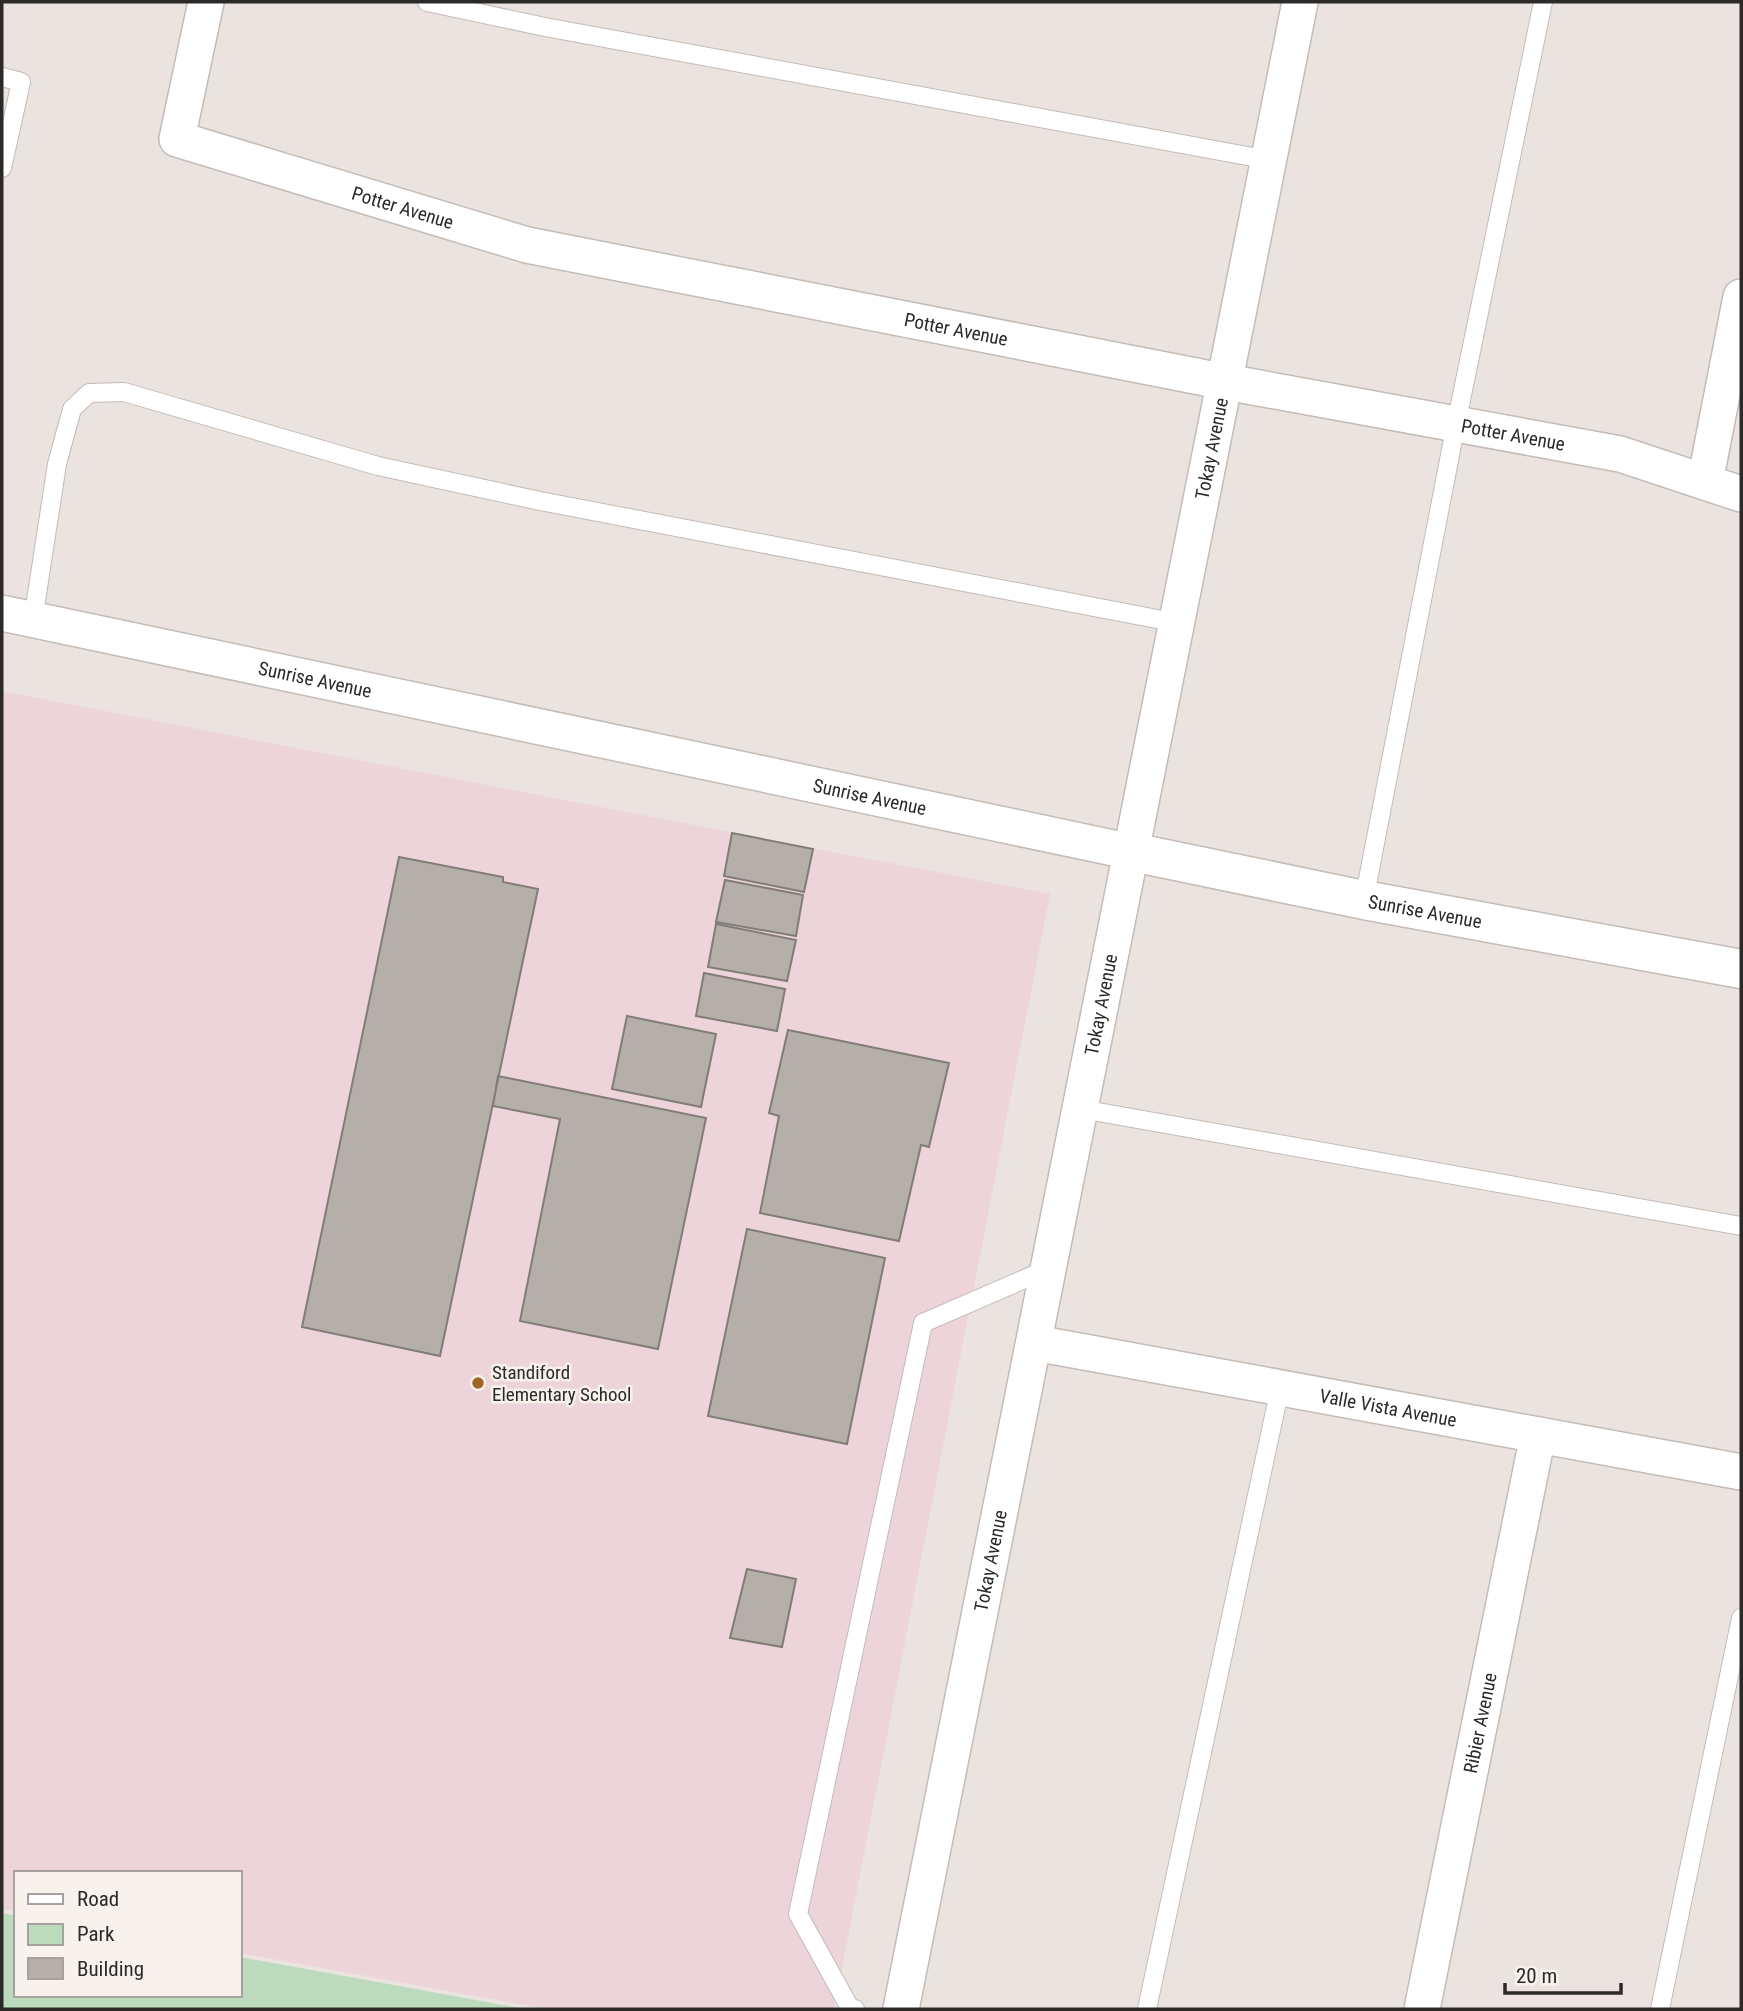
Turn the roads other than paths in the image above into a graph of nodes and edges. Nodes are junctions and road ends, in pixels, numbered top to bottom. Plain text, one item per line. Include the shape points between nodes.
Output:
1 (206, 2) edge
2 (427, 2) edge
3 (1300, 2) edge
4 (1543, 2) edge
5 (2, 77) edge
6 (1269, 160) junction
7 (2, 168) edge
8 (1741, 297) edge
9 (1226, 382) junction
10 (1456, 424) junction
11 (1705, 482) junction
12 (1741, 494) edge
13 (17, 616) edge
14 (1178, 623) junction
15 (1132, 852) junction
16 (1364, 900) junction
17 (1741, 969) edge
18 (1081, 1109) junction
19 (1741, 1226) edge
20 (1050, 1268) junction
21 (1035, 1343) junction
22 (1280, 1388) junction
23 (1538, 1435) junction
24 (1741, 1472) edge
25 (1741, 1618) edge
26 (855, 2009) edge
27 (901, 2009) edge
28 (1147, 2009) edge
29 (1422, 2009) edge
30 (1660, 2009) edge

1 - 9 street, Potter Avenue via 177,139 527,245
2 - 6 lane
3 - 6 street, Tokay Avenue
4 - 10 lane
5 - 7 lane via 21,82
6 - 9 street, Tokay Avenue
8 - 11 street
9 - 10 street, Potter Avenue
9 - 14 street, Tokay Avenue
10 - 11 street, Potter Avenue via 1620,454
10 - 16 lane
11 - 12 street, Potter Avenue
13 - 14 lane via 72,409 89,393 124,393 378,466
13 - 15 street, Sunrise Avenue
14 - 15 street, Tokay Avenue
15 - 16 street, Sunrise Avenue
15 - 18 street, Tokay Avenue
16 - 17 street, Sunrise Avenue
18 - 19 lane
18 - 20 street, Tokay Avenue
20 - 21 street, Tokay Avenue
20 - 26 lane via 923,1323 798,1914 850,2008
21 - 22 street, Valle Vista Avenue
21 - 27 street, Tokay Avenue
22 - 23 street, Valle Vista Avenue
22 - 28 lane
23 - 24 street, Valle Vista Avenue
23 - 29 street, Ribier Avenue
25 - 30 lane

